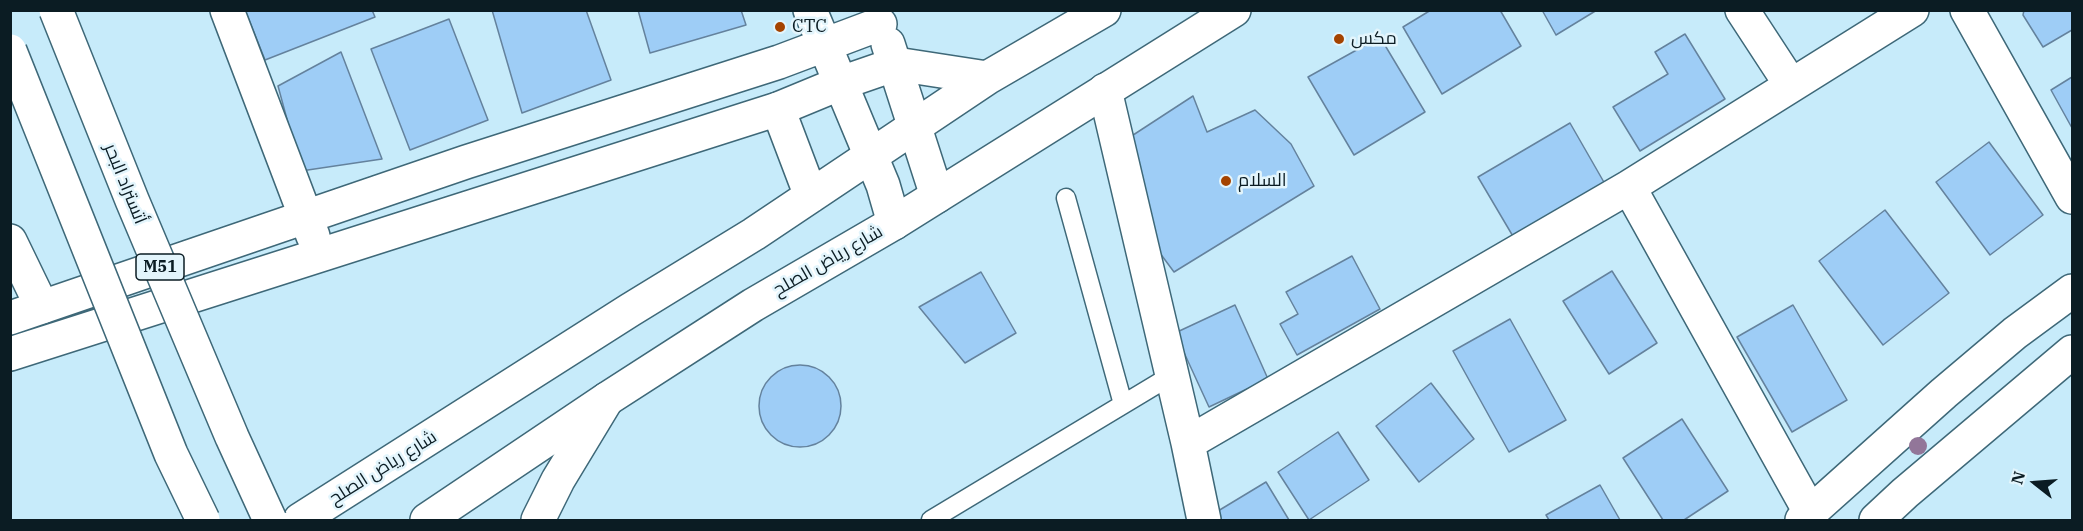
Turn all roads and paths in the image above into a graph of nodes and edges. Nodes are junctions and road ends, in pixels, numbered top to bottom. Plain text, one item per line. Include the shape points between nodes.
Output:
1 (56, 10) edge
2 (227, 10) edge
3 (810, 10) edge
4 (1104, 10) edge
5 (1234, 10) edge
6 (1742, 10) edge
7 (1912, 10) edge
8 (1966, 10) edge
9 (877, 17) edge
10 (824, 45) junction
11 (10, 51) edge
12 (896, 64) junction
13 (987, 78) junction
14 (841, 83) junction
15 (1791, 85) junction
16 (1105, 90) junction
17 (778, 109) junction
18 (915, 125) junction
19 (871, 155) junction
20 (1629, 187) junction
21 (811, 196) junction
22 (937, 196) junction
23 (2073, 197) edge
24 (1066, 198) dead end
25 (307, 216) junction
26 (894, 223) junction
27 (10, 241) edge
28 (320, 254) junction
29 (2073, 291) edge
30 (42, 307) junction
31 (10, 318) edge
32 (2073, 351) edge
33 (10, 354) edge
34 (1172, 375) junction
35 (608, 399) junction
36 (1123, 404) junction
37 (1188, 443) junction
38 (1806, 516) edge
39 (203, 520) edge
40 (270, 520) edge
41 (300, 520) edge
42 (427, 520) edge
43 (538, 520) edge
44 (931, 520) edge
45 (1204, 520) edge
46 (1876, 520) edge

1 - 40 main road, أتستراد البحر / M51, bridge via 141,222
2 - 25 main road
3 - 10 main road
4 - 13 main road, شارع رياض الصلح
5 - 16 main road, شارع رياض الصلح
6 - 15 main road
7 - 15 main road
8 - 23 main road
9 - 10 main road
9 - 12 main road
10 - 14 main road
10 - 25 main road
11 - 39 main road, bridge via 171,454
12 - 13 main road
12 - 14 main road
12 - 18 main road
13 - 18 main road, شارع رياض الصلح
14 - 17 main road
14 - 19 main road
15 - 20 main road
16 - 22 main road, شارع رياض الصلح
16 - 34 main road
17 - 21 main road
17 - 28 main road
18 - 19 main road, شارع رياض الصلح
18 - 22 main road
19 - 21 main road, شارع رياض الصلح
19 - 26 main road
20 - 37 main road
20 - 38 main road
21 - 41 main road, شارع رياض الصلح
22 - 26 main road, شارع رياض الصلح
24 - 36 lane
25 - 28 main road
25 - 30 main road
26 - 35 main road, شارع رياض الصلح via 753,305
27 - 30 main road
28 - 33 main road
29 - 38 main road via 2015,333
30 - 31 main road
32 - 46 main road
34 - 36 lane
34 - 37 main road
35 - 42 main road, شارع رياض الصلح
35 - 43 main road
36 - 44 lane
37 - 45 main road

